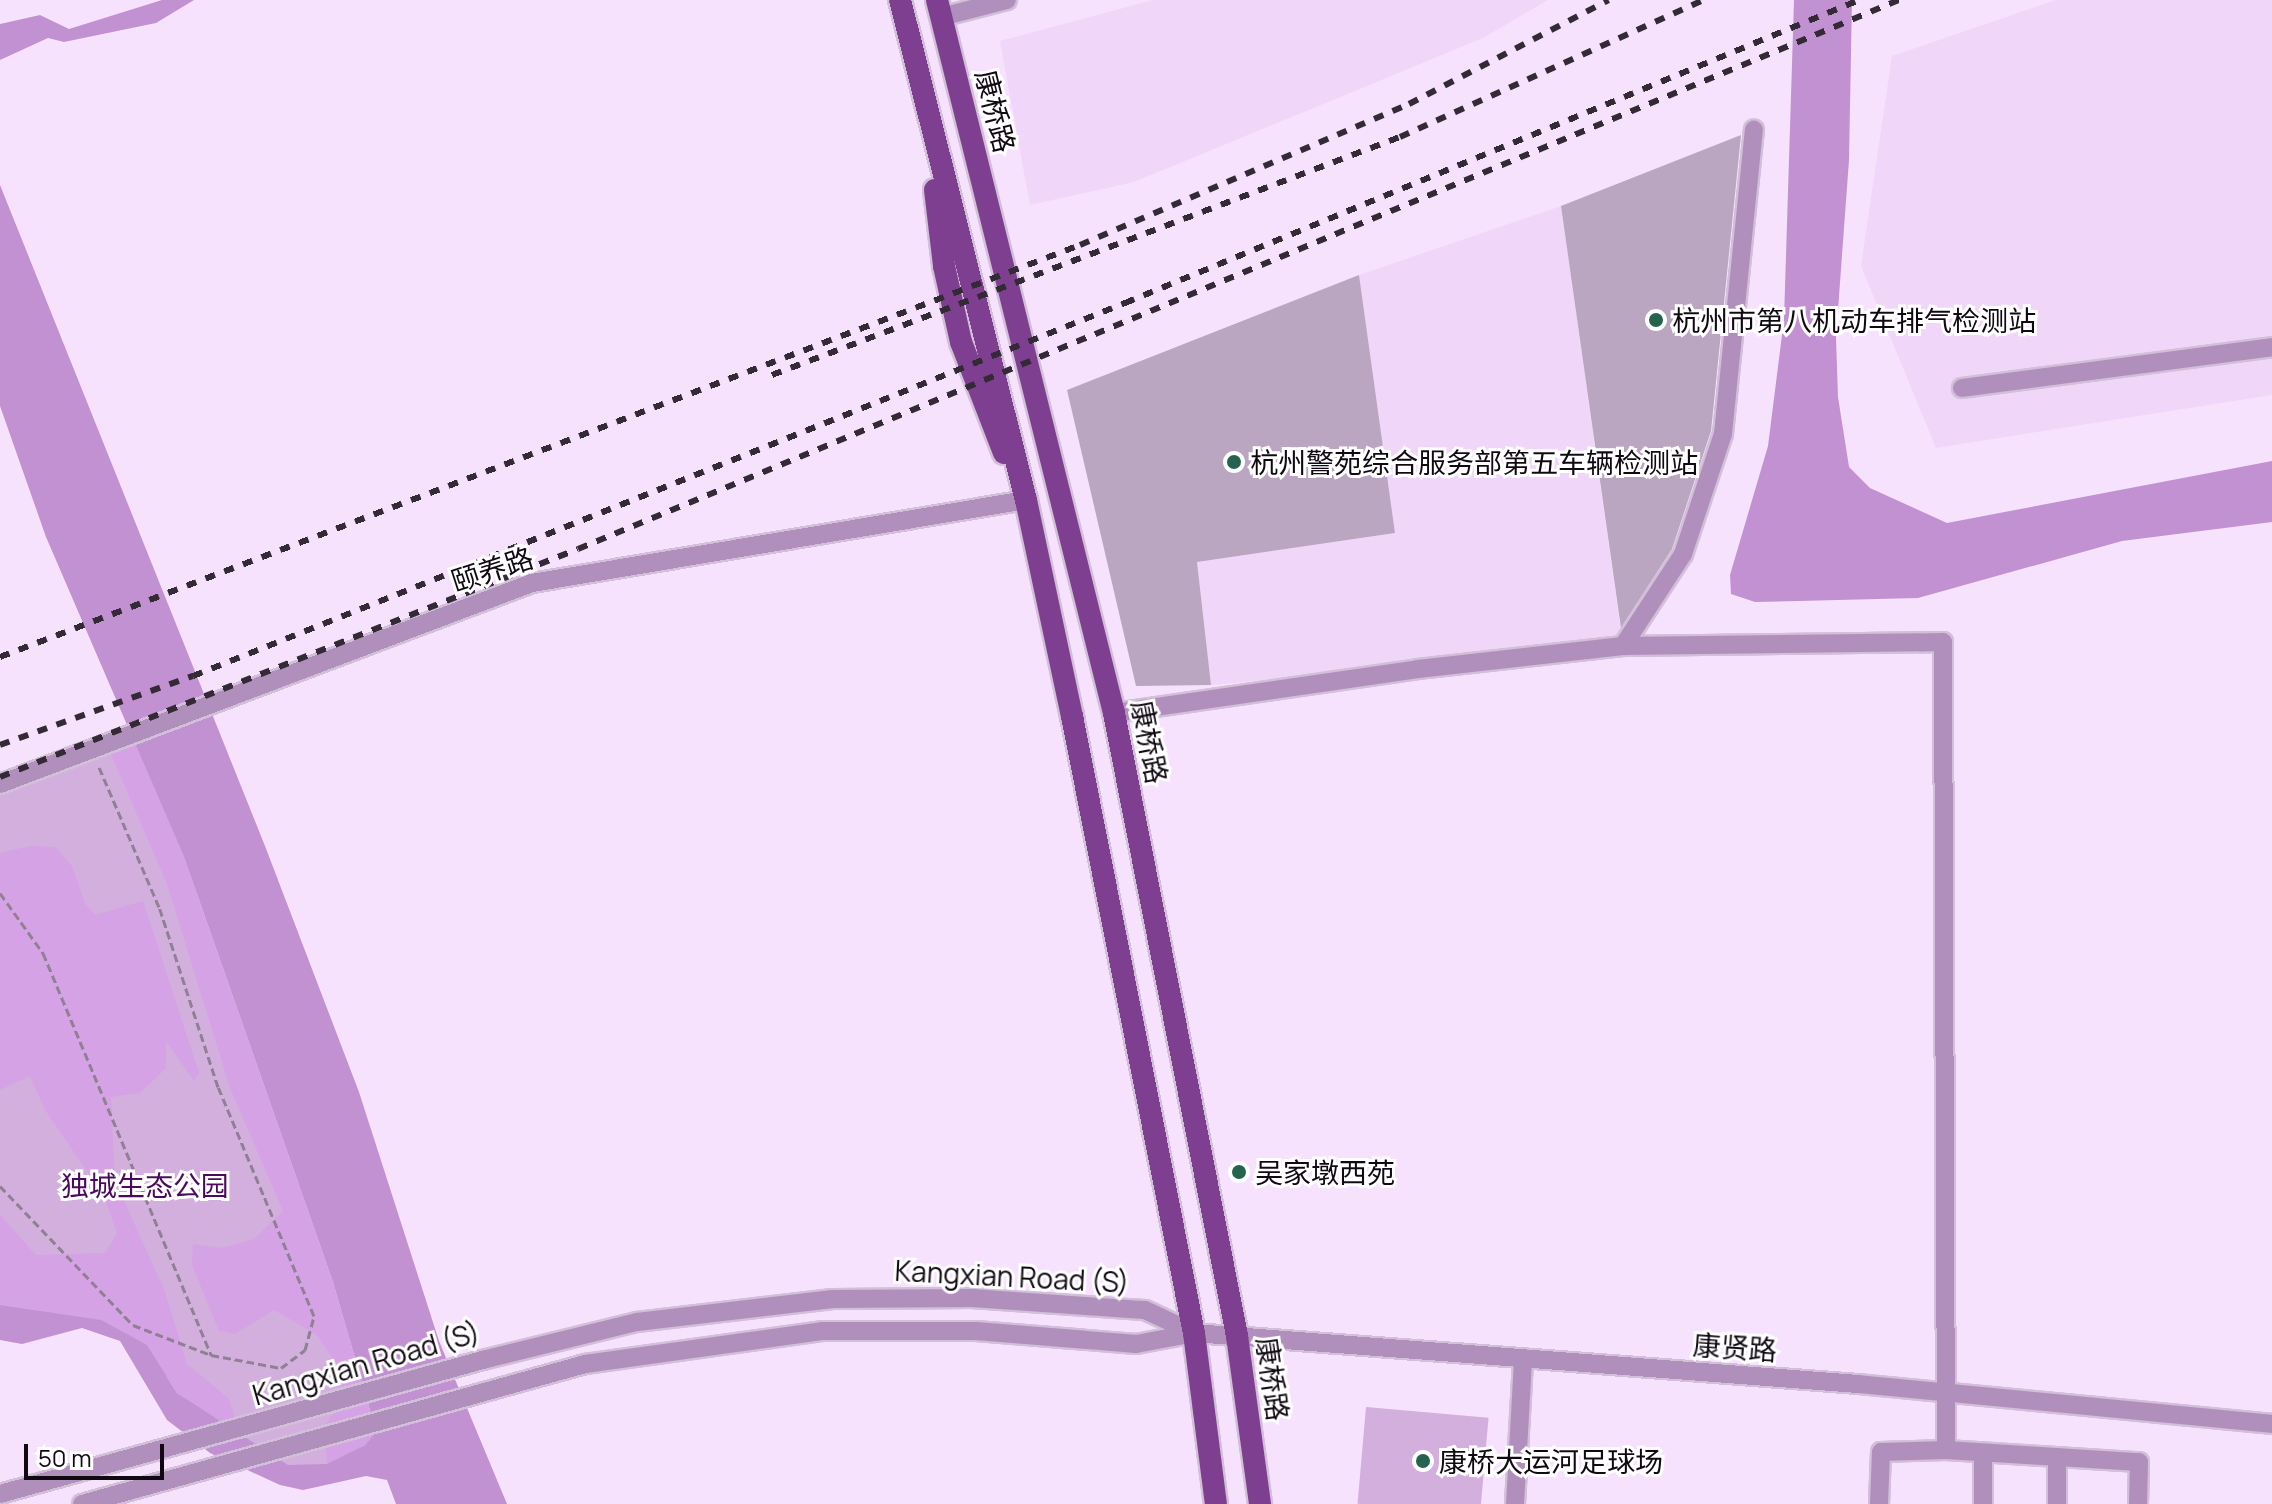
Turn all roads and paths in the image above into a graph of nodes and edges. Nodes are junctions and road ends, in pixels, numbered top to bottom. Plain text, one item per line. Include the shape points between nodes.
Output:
1 (900, 0) edge
2 (1007, 0) edge
3 (939, 8) edge
4 (1754, 130) dead end
5 (2272, 347) edge
6 (1962, 388) dead end
7 (1026, 500) junction
8 (1623, 646) junction
9 (1114, 713) junction
10 (99, 766) dead end
11 (0, 784) edge
12 (0, 893) edge
13 (0, 1186) edge
14 (1194, 1333) junction
15 (1237, 1336) junction
16 (211, 1355) junction
17 (1523, 1359) junction
18 (1946, 1394) junction
19 (2272, 1424) edge
20 (1946, 1450) junction
21 (1983, 1453) junction
22 (2057, 1457) junction
23 (0, 1499) edge
24 (82, 1504) edge
25 (1216, 1504) edge
26 (1260, 1504) edge
27 (1515, 1504) edge
28 (1879, 1504) edge
29 (1983, 1504) edge
30 (2057, 1504) edge
31 (2138, 1504) edge

1 - 7 main road
2 - 3 street
3 - 9 main road, 康桥路
4 - 8 street via 1723,434 1683,554
5 - 6 street
7 - 11 street, 颐养路 via 532,583
7 - 14 main road
8 - 9 street
8 - 18 street via 1943,642
9 - 15 main road, 康桥路
10 - 16 path via 159,907 218,1087 314,1316 305,1350 281,1368
12 - 16 path via 43,953
13 - 16 path via 133,1325
14 - 15 street, 康贤路
14 - 23 street, Kangxian Road (S) via 1145,1310 946,1297 785,1303 611,1328 276,1417
14 - 24 street, Kangxian Road (S) via 1136,1344 976,1331 822,1331 617,1358 509,1382
14 - 25 main road
15 - 17 street, 康贤路
15 - 26 main road, 康桥路
17 - 18 street, 康贤路
17 - 27 street
18 - 19 street, 康贤路
18 - 20 street
20 - 21 street
20 - 28 street via 1881,1452
21 - 22 street
21 - 29 street
22 - 30 street
22 - 31 street via 2139,1462

